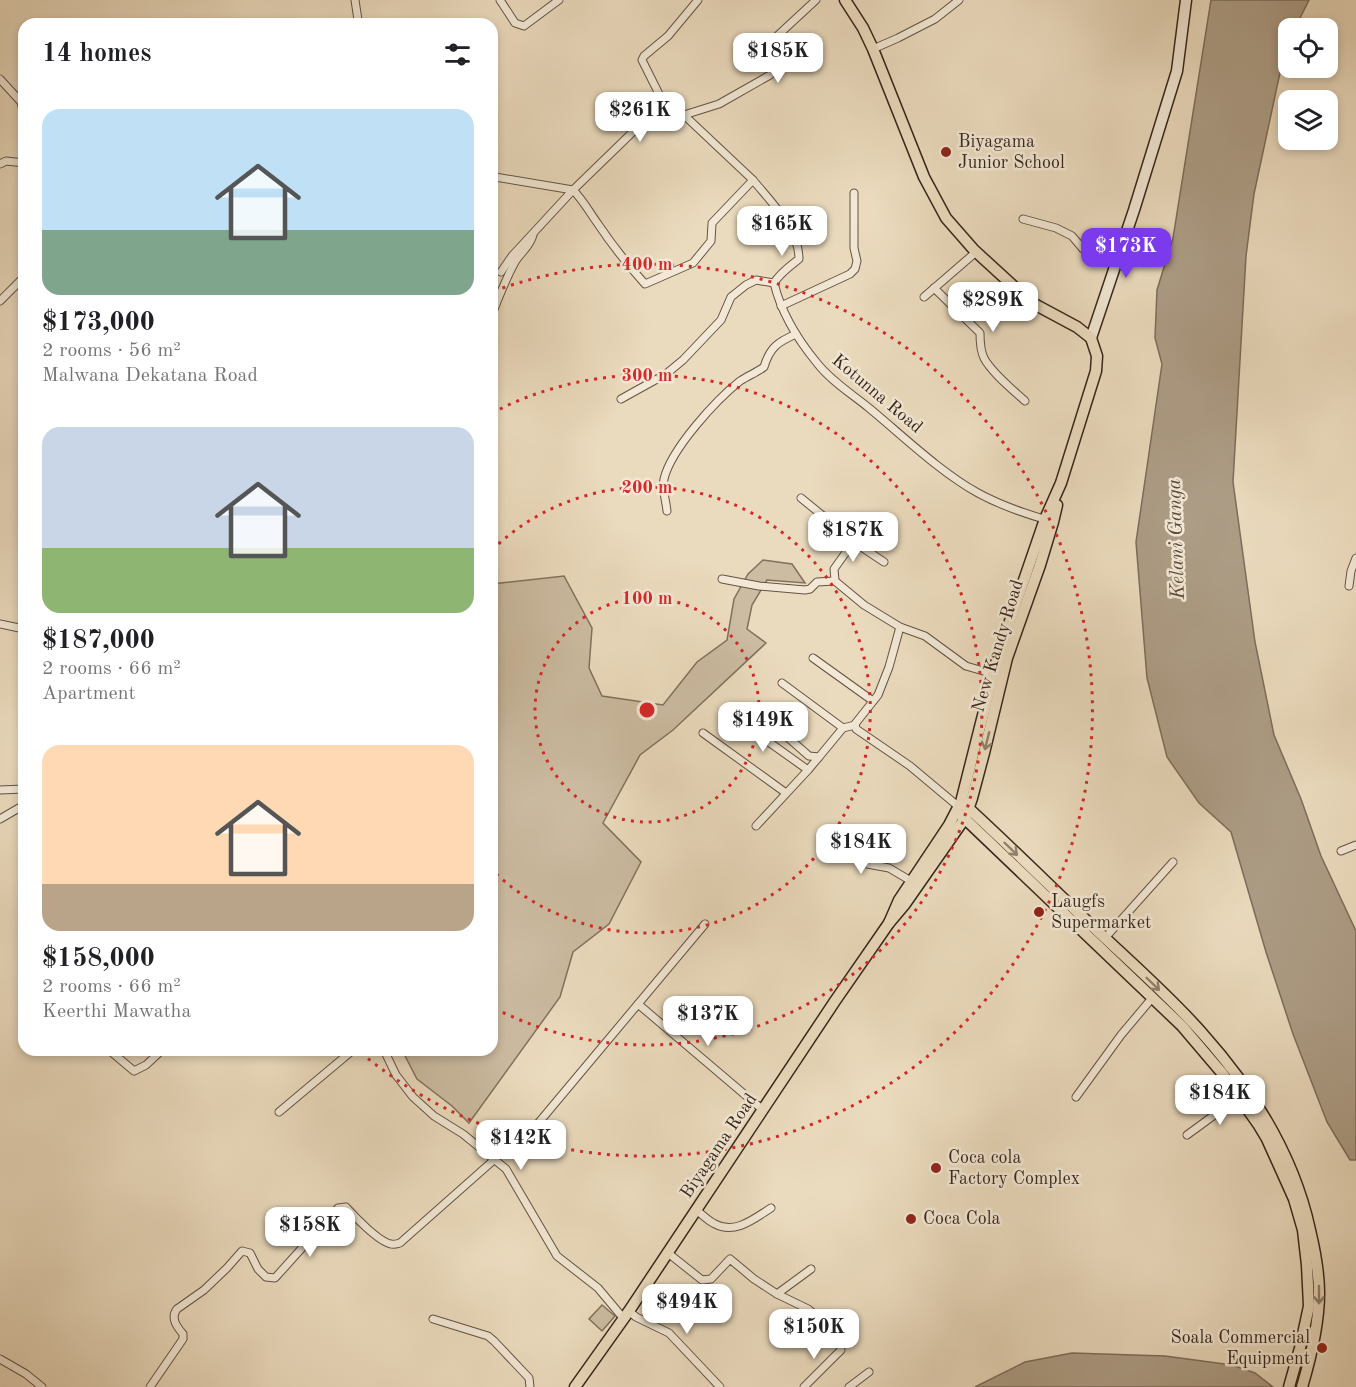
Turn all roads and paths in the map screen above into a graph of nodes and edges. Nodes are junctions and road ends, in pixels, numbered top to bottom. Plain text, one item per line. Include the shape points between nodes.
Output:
1 (355, 0) edge
2 (500, 0) edge
3 (559, 0) edge
4 (698, 0) edge
5 (816, 0) edge
6 (845, 0) edge
7 (959, 0) edge
8 (1186, 0) edge
9 (358, 18) edge
10 (873, 49) junction
11 (0, 79) edge
12 (18, 99) edge
13 (671, 111) junction
14 (684, 115) junction
15 (18, 162) edge
16 (0, 164) edge
17 (498, 177) edge
18 (753, 180) junction
19 (573, 190) junction
20 (854, 193) dead end
21 (1023, 219) dead end
22 (533, 234) junction
23 (976, 252) junction
24 (1117, 260) junction
25 (501, 272) dead end
26 (18, 283) edge
27 (774, 283) junction
28 (934, 288) junction
29 (924, 297) dead end
30 (498, 300) edge
31 (0, 301) edge
32 (781, 306) junction
33 (796, 334) junction
34 (1091, 338) junction
35 (621, 399) dead end
36 (1025, 401) dead end
37 (801, 498) dead end
38 (667, 511) dead end
39 (1049, 520) junction
40 (854, 541) junction
41 (1356, 558) edge
42 (884, 562) dead end
43 (722, 579) dead end
44 (835, 581) junction
45 (1349, 586) dead end
46 (0, 624) edge
47 (900, 627) junction
48 (18, 628) edge
49 (813, 658) dead end
50 (998, 675) junction
51 (782, 683) dead end
52 (873, 701) junction
53 (761, 714) dead end
54 (731, 715) dead end
55 (855, 726) junction
56 (843, 728) junction
57 (703, 733) dead end
58 (819, 757) junction
59 (808, 770) junction
60 (18, 789) edge
61 (0, 790) edge
62 (786, 793) junction
63 (18, 808) edge
64 (962, 810) junction
65 (0, 819) edge
66 (756, 826) dead end
67 (830, 839) dead end
68 (1356, 845) edge
69 (1341, 851) dead end
70 (1173, 862) dead end
71 (910, 881) junction
72 (889, 923) junction
73 (705, 924) dead end
74 (1102, 941) junction
75 (1153, 997) junction
76 (638, 1004) junction
77 (116, 1056) edge
78 (156, 1056) edge
79 (346, 1056) edge
80 (387, 1056) edge
81 (1243, 1094) junction
82 (1076, 1097) dead end
83 (763, 1110) junction
84 (279, 1112) dead end
85 (1187, 1135) dead end
86 (520, 1145) dead end
87 (495, 1159) junction
88 (771, 1208) dead end
89 (696, 1210) junction
90 (668, 1253) junction
91 (811, 1269) dead end
92 (777, 1294) junction
93 (626, 1315) junction
94 (433, 1320) dead end
95 (825, 1332) dead end
96 (841, 1350) dead end
97 (0, 1359) edge
98 (869, 1372) dead end
99 (42, 1387) edge
100 (150, 1387) edge
101 (530, 1387) edge
102 (575, 1387) edge
103 (720, 1387) edge
104 (804, 1387) edge
105 (849, 1387) edge
106 (1289, 1387) edge
107 (1302, 1387) edge

1 - 9 street
2 - 3 street via 515,23 524,26
4 - 13 street via 642,60
5 - 14 street via 776,37 788,59 770,75 719,104
6 - 10 main road
7 - 10 street via 935,19
8 - 24 main road via 1177,70
10 - 23 main road via 924,177 946,218
11 - 12 street
13 - 14 street
13 - 19 street via 656,112
14 - 18 street
15 - 16 street via 6,160
17 - 19 street
18 - 19 street via 712,223 711,241 693,263 645,284
18 - 27 street via 784,219 799,252 799,259
19 - 22 street
20 - 32 street via 855,269
21 - 24 street via 1056,228 1072,236 1083,249
22 - 25 street
22 - 30 street
23 - 28 street
23 - 34 main road via 1022,294
24 - 34 main road
26 - 31 street
27 - 32 street, Kotunna Road
27 - 35 street via 756,280 746,285 731,297 721,320 683,360
28 - 29 street
28 - 36 street via 980,333 984,357
32 - 33 street, Kotunna Road
33 - 38 street via 773,347 764,367 714,404 686,437 664,482
33 - 39 street, Kotunna Road via 831,378 949,474 992,500
34 - 39 main road, New Kandy Road via 1097,356 1096,371
37 - 40 street
39 - 50 main road, New Kandy Road via 1040,566
40 - 42 street
40 - 44 street via 834,569
41 - 45 street
43 - 44 street via 805,590 817,582
44 - 47 street
46 - 48 street
47 - 50 street via 925,636 966,666
47 - 52 street via 889,667
49 - 52 street
50 - 64 main road, New Kandy Road
51 - 56 street
52 - 55 street
53 - 58 street via 809,756
54 - 59 street
55 - 56 street
55 - 64 street
56 - 58 street
57 - 62 street
58 - 59 street
59 - 62 street
60 - 61 street
62 - 66 street
63 - 65 street
64 - 71 main road, Biyagama Road
64 - 72 main road, Biyagama Road via 906,904
64 - 74 main road
67 - 71 street via 862,863 889,868
68 - 69 street
70 - 74 street
71 - 72 main road, Biyagama Road
72 - 83 main road, Biyagama Road
73 - 76 street
74 - 75 main road
74 -> 81 main road via 1195,1025 1229,1066
75 - 81 main road
75 - 82 street
76 - 83 street
76 - 86 street
77 - 78 street via 134,1071
79 - 84 street
80 - 87 street via 413,1097
81 - 85 street
81 - 106 main road via 1276,1156 1303,1230 1309,1306
81 -> 107 main road via 1274,1132 1292,1171 1314,1245 1318,1319
83 - 89 main road, Biyagama Road
87 - 93 street via 506,1168 557,1256
87 - 100 street via 400,1243 386,1243 346,1207 338,1208 275,1278 266,1277 250,1253 242,1251 204,1290 173,1314 183,1339
88 - 89 street via 744,1225 729,1228 716,1225
89 - 90 main road, Biyagama Road
90 - 92 street via 702,1280 711,1278 730,1259
90 - 93 main road, Biyagama Road
91 - 92 street
92 - 95 street via 808,1309
93 - 102 main road, Biyagama Road
93 - 103 street via 669,1333
94 - 101 street via 488,1336 529,1378
96 - 104 street
97 - 99 street
98 - 105 street

